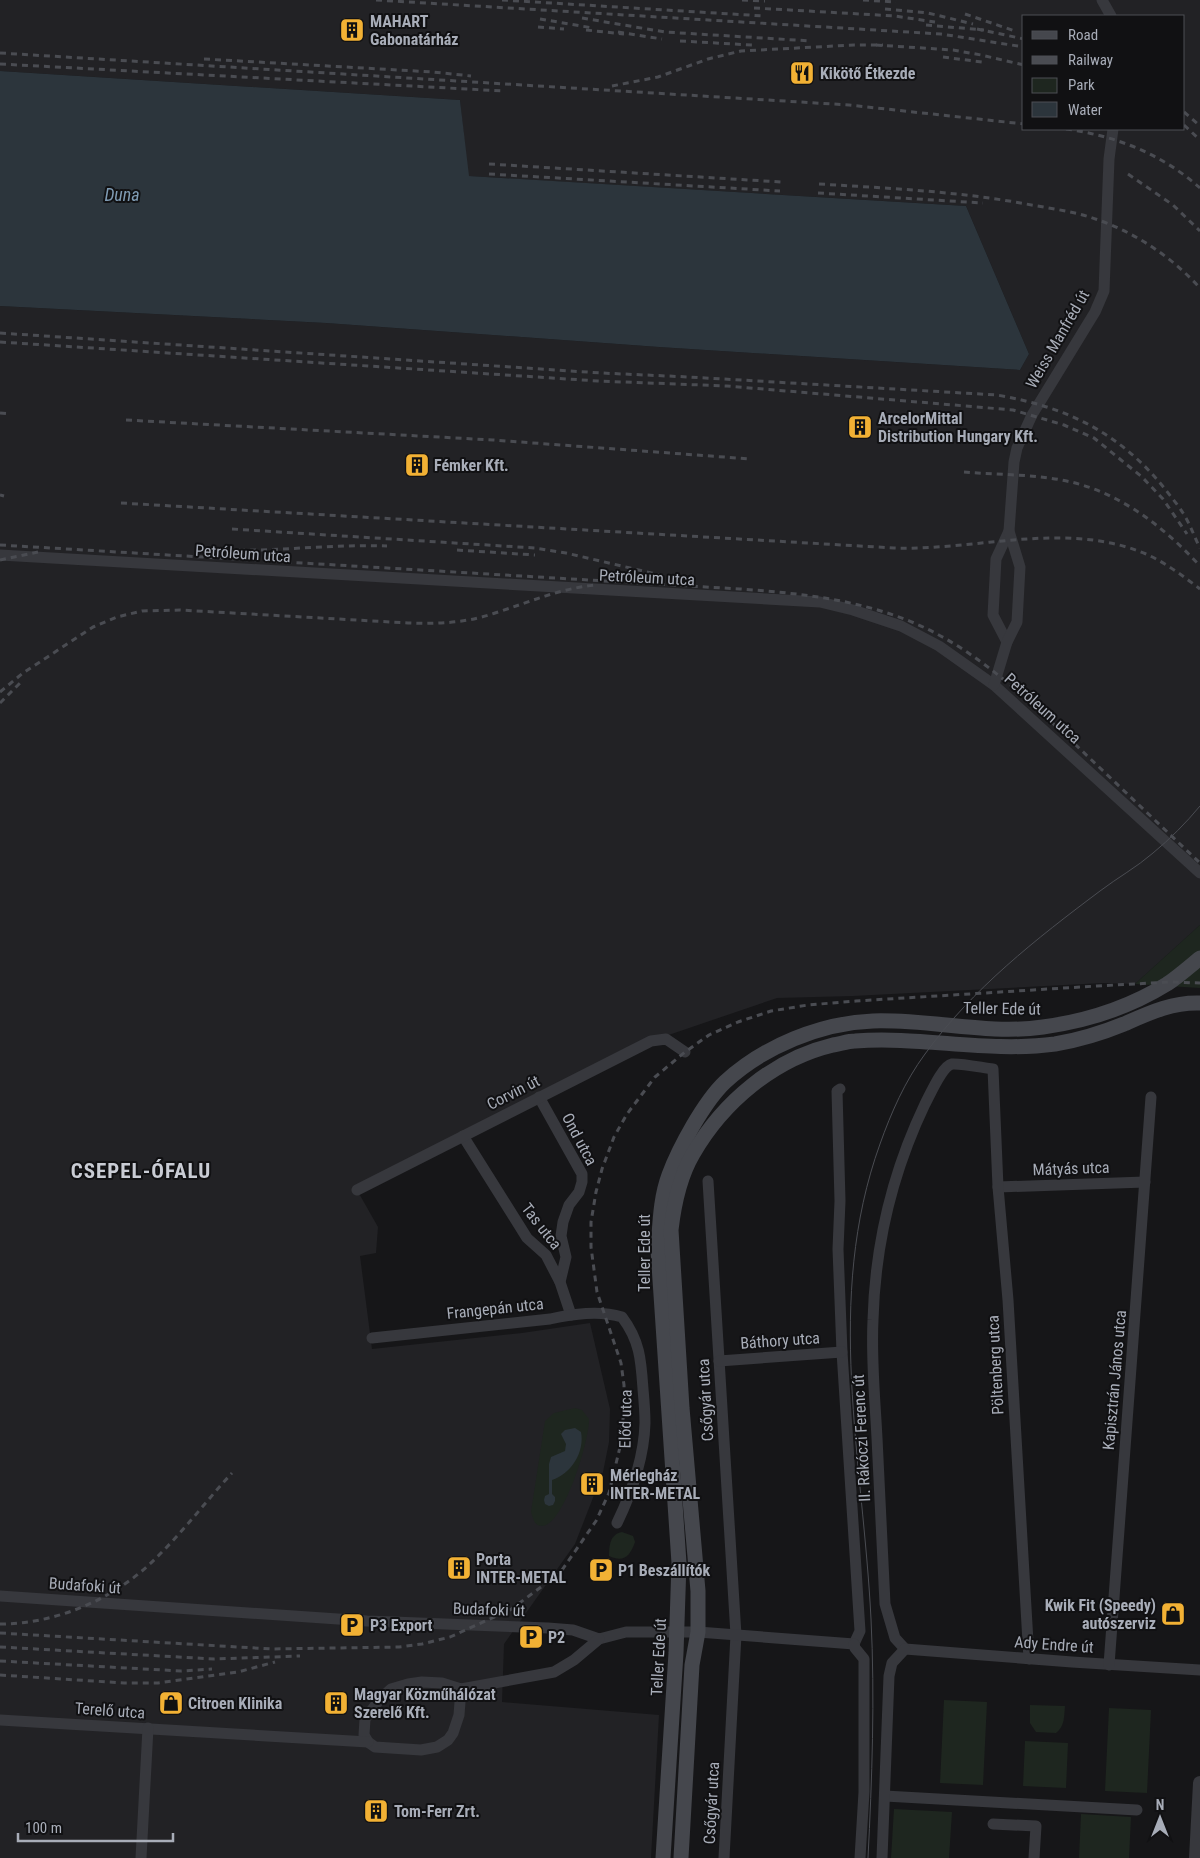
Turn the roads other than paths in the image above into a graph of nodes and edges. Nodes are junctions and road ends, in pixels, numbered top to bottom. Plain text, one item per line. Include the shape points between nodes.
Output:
1 (1102, 0) edge
2 (1110, 15) edge
3 (1113, 130) edge
4 (1009, 531) junction
5 (0, 555) edge
6 (1007, 642) junction
7 (994, 685) junction
8 (1200, 873) edge
9 (1200, 958) edge
10 (1200, 1003) edge
11 (685, 1052) dead end
12 (993, 1070) joint
13 (840, 1089) dead end
14 (539, 1097) junction
15 (1151, 1097) dead end
16 (463, 1136) junction
17 (708, 1181) dead end
18 (1145, 1182) junction
19 (998, 1187) junction
20 (357, 1190) dead end
21 (560, 1282) junction
22 (571, 1315) junction
23 (622, 1317) joint
24 (372, 1338) dead end
25 (842, 1352) junction
26 (719, 1361) junction
27 (617, 1523) dead end
28 (0, 1596) edge
29 (677, 1632) junction
30 (698, 1632) junction
31 (736, 1635) junction
32 (598, 1639) junction
33 (854, 1644) junction
34 (905, 1649) junction
35 (1029, 1659) junction
36 (1109, 1664) junction
37 (1200, 1670) edge
38 (461, 1689) junction
39 (0, 1720) edge
40 (148, 1728) junction
41 (368, 1742) junction
42 (1200, 1783) edge
43 (885, 1796) junction
44 (1137, 1810) dead end
45 (993, 1824) dead end
46 (141, 1858) edge
47 (663, 1858) edge
48 (681, 1858) edge
49 (724, 1858) edge
50 (860, 1858) edge
51 (882, 1858) edge
52 (1034, 1858) edge
53 (1196, 1858) edge

1 - 2 street
3 - 4 street, Weiss Manfréd út via 1104,291 1095,312 1032,415 1017,448
4 - 6 street, Weiss Manfréd út via 1020,567 1017,622
4 - 6 street, Weiss Manfréd út via 996,559 993,615
5 - 7 street, Petróleum utca via 820,602 902,626 939,646
6 - 7 street, Weiss Manfréd út
7 - 8 street, Petróleum utca
9 - 29 main road, Teller Ede út via 1157,989 1083,1020 1042,1027 991,1028 896,1021 844,1024 784,1044 758,1057 725,1082 680,1148 668,1177 660,1213 658,1250 679,1563
10 - 30 main road, Teller Ede út via 1149,1012 1105,1031 1056,1044 1012,1048 853,1041 818,1049 760,1078 714,1121 692,1155 680,1184 671,1239 698,1590
11 - 14 street, Corvin út via 666,1039 651,1041
12 - 19 street, Pöltenberg utca
12 - 34 street, II. Rákóczi Ferenc út via 952,1064 946,1067 919,1118 904,1156 879,1251 873,1351 885,1604 895,1638
13 - 25 street, II. Rákóczi Ferenc út via 837,1091 838,1249
14 - 16 street, Corvin út
14 - 21 street, Ond utca via 582,1174 579,1192 569,1205 563,1222 566,1257
15 - 18 street, Kapisztrán János utca
16 - 20 street, Corvin út
16 - 21 street, Tas utca via 527,1238 546,1255
17 - 26 street, Csőgyár utca
18 - 19 street, Mátyás utca
18 - 36 street, Kapisztrán János utca
19 - 35 street, Pöltenberg utca via 1008,1300
21 - 22 street, Tas utca
22 - 23 street, Frangepán utca via 604,1313
22 - 24 street, Frangepán utca
23 - 27 street, Előd utca via 638,1344 645,1423 637,1472
25 - 26 street, Báthory utca
25 - 33 street, II. Rákóczi Ferenc út via 860,1631
26 - 31 street, Csőgyár utca
28 - 32 street, Budafoki út via 367,1621 540,1627 573,1630
29 - 30 street
29 - 32 street via 626,1632
29 - 47 main road, Teller Ede út
30 - 31 street
30 - 48 main road, Teller Ede út via 692,1660
31 - 33 street
31 - 49 street, Csőgyár utca
32 - 38 street via 554,1672
33 - 50 street via 864,1659 864,1792
34 - 35 street, Ady Endre út
34 - 43 street via 892,1663 889,1676
35 - 36 street, Ady Endre út
36 - 37 street, Ady Endre út
38 - 41 street via 442,1683 422,1682 391,1689 366,1719 364,1730
38 - 41 street via 459,1715 453,1733 437,1747 392,1749 375,1747
39 - 40 street, Terelő utca
40 - 41 street, Terelő utca
40 - 46 street
42 - 53 street
43 - 44 street
43 - 51 street
45 - 52 street via 1036,1826

